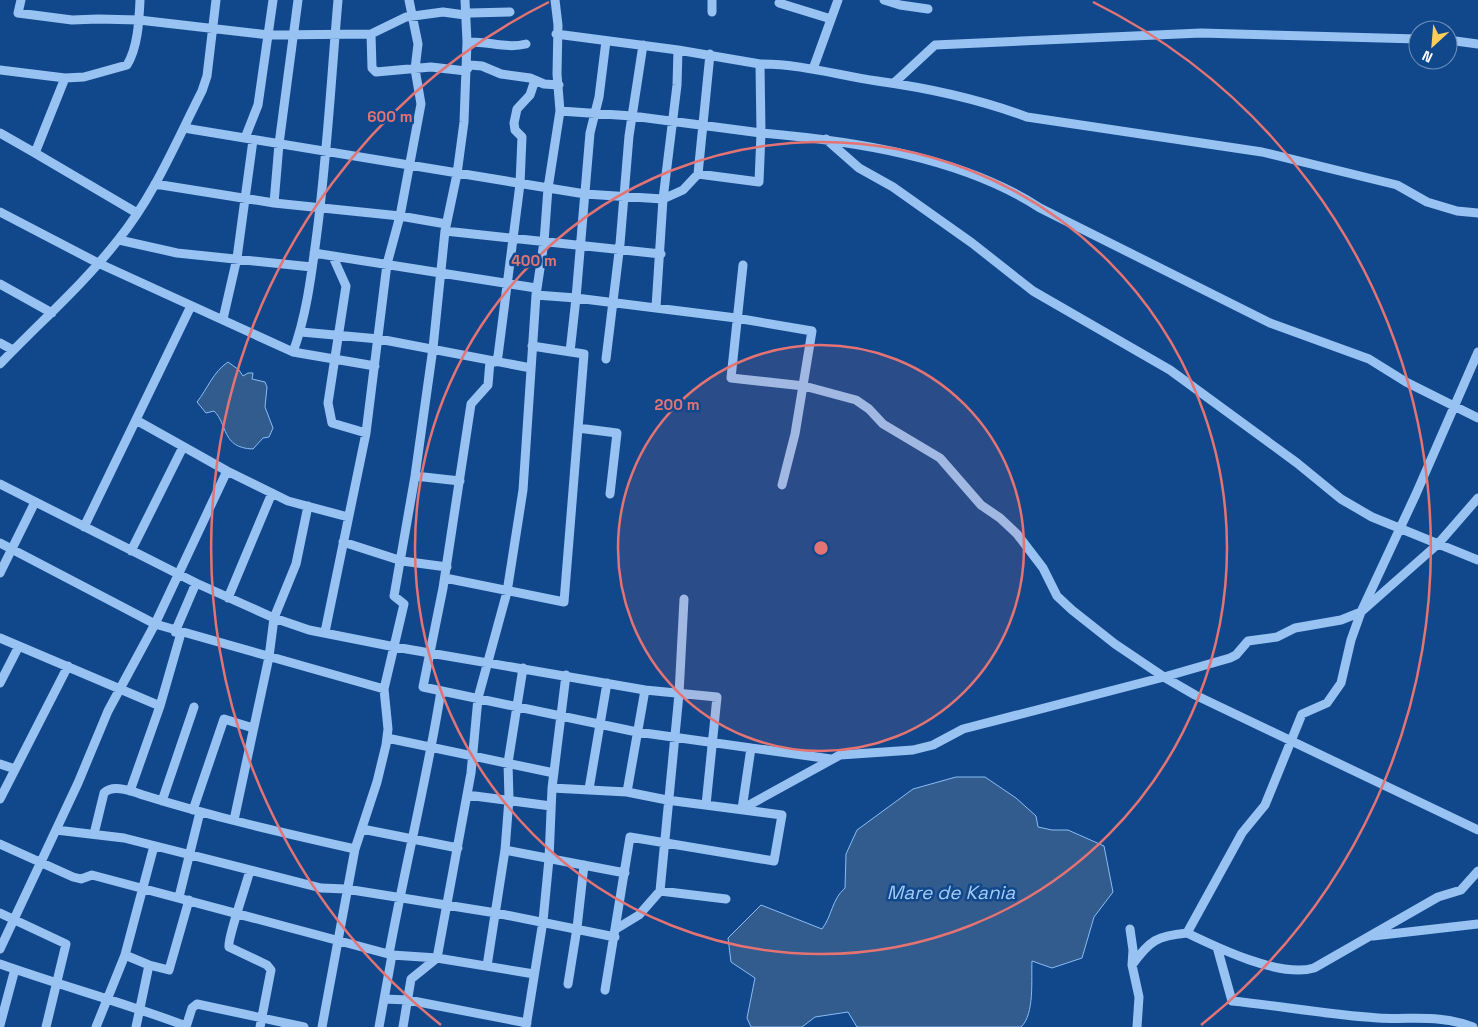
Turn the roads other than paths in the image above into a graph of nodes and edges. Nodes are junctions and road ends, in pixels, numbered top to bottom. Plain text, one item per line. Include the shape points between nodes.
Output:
1 (21, 0) edge
2 (140, 0) edge
3 (216, 0) edge
4 (273, 0) edge
5 (298, 0) edge
6 (338, 0) edge
7 (410, 0) edge
8 (465, 0) edge
9 (555, 0) edge
10 (712, 0) edge
11 (838, 0) edge
12 (884, 0) edge
13 (779, 4) dead end
14 (928, 9) dead end
15 (510, 12) dead end
16 (712, 12) dead end
17 (465, 15) junction
18 (412, 16) junction
19 (832, 19) junction
20 (139, 20) junction
21 (213, 28) junction
22 (294, 33) junction
23 (335, 34) junction
24 (372, 34) junction
25 (556, 34) junction
26 (269, 35) junction
27 (1408, 39) edge
28 (606, 41) junction
29 (1458, 41) edge
30 (467, 42) junction
31 (526, 44) dead end
32 (1478, 44) edge
33 (643, 45) junction
34 (678, 50) junction
35 (710, 54) junction
36 (760, 64) junction
37 (813, 68) junction
38 (415, 69) junction
39 (0, 70) edge
40 (466, 71) junction
41 (65, 78) junction
42 (535, 80) junction
43 (894, 83) junction
44 (558, 86) junction
45 (560, 110) junction
46 (596, 113) junction
47 (632, 116) junction
48 (673, 121) junction
49 (704, 127) junction
50 (184, 128) junction
51 (0, 133) edge
52 (761, 133) junction
53 (249, 139) junction
54 (826, 139) junction
55 (279, 144) junction
56 (327, 151) junction
57 (36, 153) junction
58 (410, 164) junction
59 (457, 174) junction
60 (698, 174) junction
61 (155, 184) junction
62 (520, 184) junction
63 (548, 188) junction
64 (585, 194) junction
65 (625, 196) junction
66 (247, 199) junction
67 (663, 199) junction
68 (274, 203) junction
69 (320, 208) junction
70 (0, 212) edge
71 (137, 213) junction
72 (1478, 213) edge
73 (400, 216) junction
74 (446, 227) junction
75 (512, 239) junction
76 (119, 240) junction
77 (544, 242) junction
78 (581, 246) junction
79 (619, 250) junction
80 (314, 253) junction
81 (661, 254) junction
82 (333, 257) junction
83 (238, 258) junction
84 (98, 264) junction
85 (387, 264) junction
86 (743, 265) dead end
87 (312, 267) junction
88 (440, 275) junction
89 (0, 284) edge
90 (508, 284) junction
91 (536, 292) junction
92 (576, 298) junction
93 (611, 301) junction
94 (191, 306) junction
95 (656, 307) junction
96 (52, 313) junction
97 (736, 318) junction
98 (224, 319) junction
99 (301, 332) junction
100 (340, 336) junction
101 (378, 339) junction
102 (0, 343) edge
103 (532, 346) junction
104 (433, 348) junction
105 (13, 350) junction
106 (293, 352) junction
107 (570, 352) junction
108 (1478, 352) edge
109 (606, 359) dead end
110 (336, 360) junction
111 (492, 362) junction
112 (0, 364) edge
113 (374, 366) junction
114 (531, 368) junction
115 (804, 386) junction
116 (1454, 407) junction
117 (1478, 418) edge
118 (136, 420) junction
119 (578, 428) junction
120 (366, 433) junction
121 (183, 446) junction
122 (227, 471) junction
123 (415, 476) junction
124 (460, 481) junction
125 (0, 484) edge
126 (782, 485) dead end
127 (272, 493) junction
128 (610, 494) dead end
129 (1478, 498) edge
130 (35, 502) junction
131 (308, 506) junction
132 (348, 517) junction
133 (84, 527) junction
134 (1400, 529) junction
135 (0, 542) edge
136 (343, 542) junction
137 (1438, 544) junction
138 (12, 549) junction
139 (131, 551) junction
140 (1478, 560) edge
141 (402, 561) junction
142 (447, 567) junction
143 (0, 574) edge
144 (179, 575) junction
145 (445, 578) junction
146 (196, 583) junction
147 (507, 592) junction
148 (228, 598) junction
149 (684, 599) dead end
150 (1361, 612) junction
151 (274, 618) junction
152 (155, 624) junction
153 (178, 632) junction
154 (326, 632) junction
155 (0, 638) edge
156 (19, 646) junction
157 (395, 647) junction
158 (429, 652) junction
159 (269, 657) junction
160 (488, 662) junction
161 (68, 666) junction
162 (523, 668) junction
163 (566, 675) junction
164 (1164, 677) junction
165 (0, 683) edge
166 (607, 683) junction
167 (384, 689) junction
168 (121, 690) junction
169 (645, 690) junction
170 (441, 691) junction
171 (679, 694) junction
172 (478, 698) junction
173 (160, 706) junction
174 (516, 706) junction
175 (194, 707) dead end
176 (562, 715) junction
177 (600, 724) junction
178 (253, 728) junction
179 (637, 732) junction
180 (673, 737) junction
181 (387, 738) junction
182 (1290, 741) junction
183 (711, 742) junction
184 (432, 747) junction
185 (751, 748) junction
186 (472, 755) junction
187 (831, 759) junction
188 (508, 763) junction
189 (0, 764) edge
190 (15, 769) junction
191 (554, 773) junction
192 (552, 788) junction
193 (589, 790) junction
194 (130, 791) junction
195 (628, 792) junction
196 (467, 795) junction
197 (0, 799) edge
198 (509, 799) junction
199 (162, 800) junction
200 (667, 800) junction
201 (706, 805) junction
202 (551, 806) junction
203 (742, 809) junction
204 (197, 811) junction
205 (234, 820) junction
206 (362, 829) junction
207 (56, 830) junction
208 (1478, 830) edge
209 (94, 834) junction
210 (411, 838) junction
211 (664, 842) junction
212 (0, 844) edge
213 (154, 846) junction
214 (458, 848) junction
215 (355, 849) junction
216 (505, 850) junction
217 (190, 855) junction
218 (549, 859) junction
219 (41, 864) junction
220 (584, 865) junction
221 (250, 870) junction
222 (626, 873) junction
223 (1477, 873) edge
224 (143, 888) junction
225 (346, 889) junction
226 (660, 891) junction
227 (179, 897) junction
228 (400, 898) junction
229 (726, 899) dead end
230 (189, 900) junction
231 (449, 905) junction
232 (0, 913) edge
233 (496, 913) junction
234 (238, 914) junction
235 (14, 920) junction
236 (544, 921) junction
237 (1478, 924) edge
238 (577, 928) junction
239 (1130, 929) dead end
240 (616, 933) junction
241 (1187, 933) junction
242 (1368, 937) junction
243 (338, 940) junction
244 (1217, 947) junction
245 (0, 950) edge
246 (126, 955) junction
247 (391, 955) junction
248 (438, 958) junction
249 (0, 964) edge
250 (149, 965) junction
251 (1132, 965) junction
252 (487, 966) junction
253 (15, 969) junction
254 (534, 974) junction
255 (57, 983) junction
256 (568, 984) dead end
257 (605, 990) dead end
258 (384, 999) junction
259 (107, 1000) junction
260 (408, 1000) junction
261 (140, 1009) junction
262 (261, 1023) edge
263 (0, 1024) edge
264 (526, 1025) edge
265 (46, 1027) edge
266 (96, 1027) edge
267 (136, 1027) edge
268 (186, 1027) edge
269 (304, 1027) edge
270 (322, 1027) edge
271 (378, 1027) edge
272 (403, 1027) edge
273 (1137, 1027) edge
274 (1473, 1027) edge

1 - 20 street via 18,13 72,20
2 - 20 street
3 - 21 street
4 - 26 street
5 - 22 street
6 - 23 street
7 - 18 street
8 - 17 street
9 - 25 street
10 - 16 street
11 - 19 street
12 - 14 street via 900,6
13 - 19 street
15 - 17 street
17 - 18 street via 454,12
17 - 30 street
18 - 24 street
18 - 38 street via 418,44
19 - 37 street
20 - 21 street
20 - 41 street via 132,57 127,65 84,77
21 - 26 street
21 - 50 street via 207,76
22 - 23 street
22 - 26 street
22 - 55 street
23 - 24 street
23 - 56 street
24 - 38 street via 373,70
25 - 28 street
25 - 44 street
26 - 53 street
27 - 43 street via 1201,33 935,45
28 - 33 street
28 - 46 street
29 - 32 street
30 - 31 street via 508,47
30 - 40 street
33 - 34 street
33 - 47 street
34 - 35 street
34 - 48 street
35 - 36 street
35 - 49 street
36 - 37 street
36 - 52 street
37 - 43 street
38 - 40 street
38 - 58 street via 420,104
39 - 41 street
40 - 42 street via 475,64 501,74
40 - 59 street
41 - 57 street
42 - 44 street
42 - 62 street via 530,95 515,115 515,130 522,137
43 - 72 street via 997,106 1027,117 1262,152 1397,184 1428,202 1457,211
44 - 45 street
45 - 46 street
45 - 63 street
46 - 47 street
46 - 64 street via 590,133
47 - 48 street
47 - 65 street
48 - 49 street
48 - 67 street
49 - 52 street
49 - 60 street
50 - 53 street
50 - 61 street
51 - 57 street
52 - 54 street
52 - 60 street via 759,182
53 - 55 street
53 - 66 street
54 - 116 street via 924,159 1013,191 1040,208 1270,323 1369,359
54 - 134 street via 859,168 893,187 958,232 1033,291 1170,370 1341,499
55 - 56 street
55 - 68 street
56 - 58 street
56 - 69 street
57 - 71 street
58 - 59 street
58 - 73 street
59 - 62 street
59 - 74 street
60 - 67 street via 683,190
61 - 66 street
61 - 71 street
62 - 63 street
62 - 75 street
63 - 64 street
63 - 77 street
64 - 65 street
64 - 78 street
65 - 67 street
65 - 79 street
66 - 68 street
66 - 83 street
67 - 81 street
68 - 69 street
69 - 73 street
69 - 80 street
70 - 84 street
71 - 76 street
73 - 74 street
73 - 85 street
74 - 75 street
74 - 88 street
75 - 77 street
75 - 90 street
76 - 83 street via 177,253
76 - 84 street
77 - 78 street
77 - 91 street
78 - 79 street
78 - 92 street
79 - 81 street
79 - 93 street
80 - 82 street
80 - 87 street
81 - 95 street
82 - 85 street
82 - 100 street via 346,286
83 - 87 street
83 - 98 street
84 - 94 street
84 - 96 street
85 - 88 street
85 - 101 street
86 - 97 street
87 - 99 street
88 - 90 street
88 - 104 street
89 - 96 street
90 - 91 street
90 - 111 street via 498,356
91 - 92 street
91 - 103 street
92 - 93 street
92 - 107 street
93 - 95 street
93 - 109 street
94 - 98 street
94 - 118 street
95 - 97 street
96 - 105 street
97 - 115 street via 812,331
97 - 115 street via 731,378
98 - 106 street
99 - 100 street
99 - 106 street
100 - 101 street
100 - 110 street
101 - 104 street
101 - 113 street
102 - 105 street
103 - 107 street
103 - 114 street
104 - 111 street
104 - 123 street
105 - 112 street
106 - 110 street
107 - 119 street via 584,354
108 - 116 street
110 - 113 street
110 - 120 street via 328,403 332,423
111 - 114 street
111 - 124 street via 488,385 471,404
113 - 120 street
114 - 147 street via 523,490
115 - 126 street
115 - 164 street via 856,400 883,424 940,458 981,505 1017,534 1043,568 1057,596 1115,644
116 - 117 street
116 - 134 street
118 - 121 street
118 - 133 street
119 - 128 street via 617,433
119 - 147 street via 564,602
120 - 132 street
121 - 122 street
121 - 139 street
122 - 127 street
122 - 144 street
123 - 124 street
123 - 141 street
124 - 142 street
125 - 130 street
127 - 131 street
127 - 148 street
129 - 137 street
130 - 133 street
130 - 138 street
131 - 132 street
131 - 151 street via 296,564
132 - 136 street
133 - 139 street
134 - 137 street
134 - 150 street
135 - 138 street
136 - 141 street
136 - 154 street
137 - 140 street
137 - 150 street
138 - 143 street
138 - 152 street
139 - 144 street
141 - 142 street
141 - 157 street via 394,596 404,604
142 - 145 street
144 - 146 street
144 - 152 street
145 - 147 street
145 - 158 street
146 - 148 street
146 - 153 street
147 - 160 street
148 - 151 street
149 - 171 street
150 - 164 street via 1341,620 1295,628 1277,637 1248,641 1230,658
150 - 182 street via 1341,684 1327,702 1302,714
151 - 154 street
151 - 159 street
152 - 153 street
152 - 168 street
153 - 159 street
153 - 173 street
154 - 157 street
155 - 156 street
156 - 161 street
156 - 165 street
157 - 158 street
157 - 167 street
158 - 160 street
158 - 170 street via 423,687
159 - 167 street
159 - 178 street
160 - 162 street
160 - 172 street
161 - 168 street
161 - 190 street
162 - 163 street
162 - 174 street
163 - 166 street
163 - 176 street
164 - 182 street
164 - 187 street via 963,729 933,745 913,750 840,755
166 - 169 street
166 - 177 street
167 - 181 street
168 - 173 street
168 - 207 street via 108,711
169 - 171 street
169 - 179 street
170 - 172 street
170 - 184 street
171 - 180 street
171 - 183 street via 717,697
172 - 174 street
172 - 186 street
173 - 194 street
174 - 176 street
174 - 188 street
175 - 199 street
176 - 177 street
176 - 191 street
177 - 179 street
177 - 193 street
178 - 204 street via 224,719
178 - 205 street
179 - 180 street
179 - 195 street
180 - 183 street
180 - 200 street
181 - 184 street
181 - 206 street
182 - 208 street
182 - 241 street via 1265,805 1242,833
183 - 185 street
183 - 201 street
184 - 186 street
184 - 210 street
185 - 187 street
185 - 203 street
186 - 188 street
186 - 196 street
187 - 203 street
188 - 191 street
188 - 198 street
189 - 190 street
190 - 197 street
191 - 192 street
192 - 193 street
192 - 202 street
193 - 195 street
194 - 199 street
194 - 209 street via 111,788 104,793
195 - 200 street
196 - 198 street
196 - 214 street
198 - 202 street
198 - 216 street
199 - 204 street
200 - 201 street
200 - 211 street
201 - 203 street
202 - 218 street
203 - 211 street via 782,815 774,861
204 - 205 street
204 - 217 street
205 - 215 street
206 - 210 street
206 - 215 street
207 - 209 street
207 - 219 street
209 - 213 street
210 - 214 street
210 - 228 street
211 - 222 street via 630,837
211 - 226 street
212 - 219 street
213 - 217 street
213 - 224 street
214 - 231 street
215 - 225 street
216 - 218 street
216 - 233 street
217 - 221 street
217 - 227 street
218 - 220 street
218 - 236 street
219 - 224 street via 73,878 92,875
219 - 235 street
220 - 222 street
220 - 238 street
221 - 225 street via 321,888
221 - 234 street
222 - 240 street
223 - 242 street via 1461,890 1438,897
224 - 227 street
224 - 246 street
225 - 228 street
225 - 243 street
226 - 229 street
226 - 240 street via 639,915
227 - 230 street
228 - 231 street
228 - 247 street
230 - 234 street
230 - 250 street via 169,970
231 - 233 street
231 - 248 street
232 - 235 street
233 - 236 street
233 - 252 street
234 - 243 street
234 - 262 street via 227,942 229,947 271,970
235 - 245 street
235 - 255 street via 66,944
236 - 238 street
236 - 254 street
237 - 242 street
238 - 240 street
238 - 256 street
239 - 251 street
240 - 257 street
241 - 244 street
241 - 251 street via 1155,939 1144,947
242 - 244 street via 1314,968 1302,971 1251,960
243 - 247 street
243 - 270 street
244 - 274 street via 1232,1001 1379,1018 1456,1020
246 - 250 street
246 - 259 street
247 - 248 street
247 - 258 street
248 - 252 street
248 - 260 street via 411,979
249 - 253 street
250 - 261 street
251 - 273 street via 1138,997
252 - 254 street
253 - 255 street
253 - 263 street
254 - 264 street
255 - 259 street
255 - 265 street
258 - 260 street
258 - 271 street
259 - 261 street
259 - 266 street
260 - 264 street
260 - 272 street
261 - 267 street
261 - 268 street
262 - 268 street via 197,1004 192,1008
262 - 269 street

